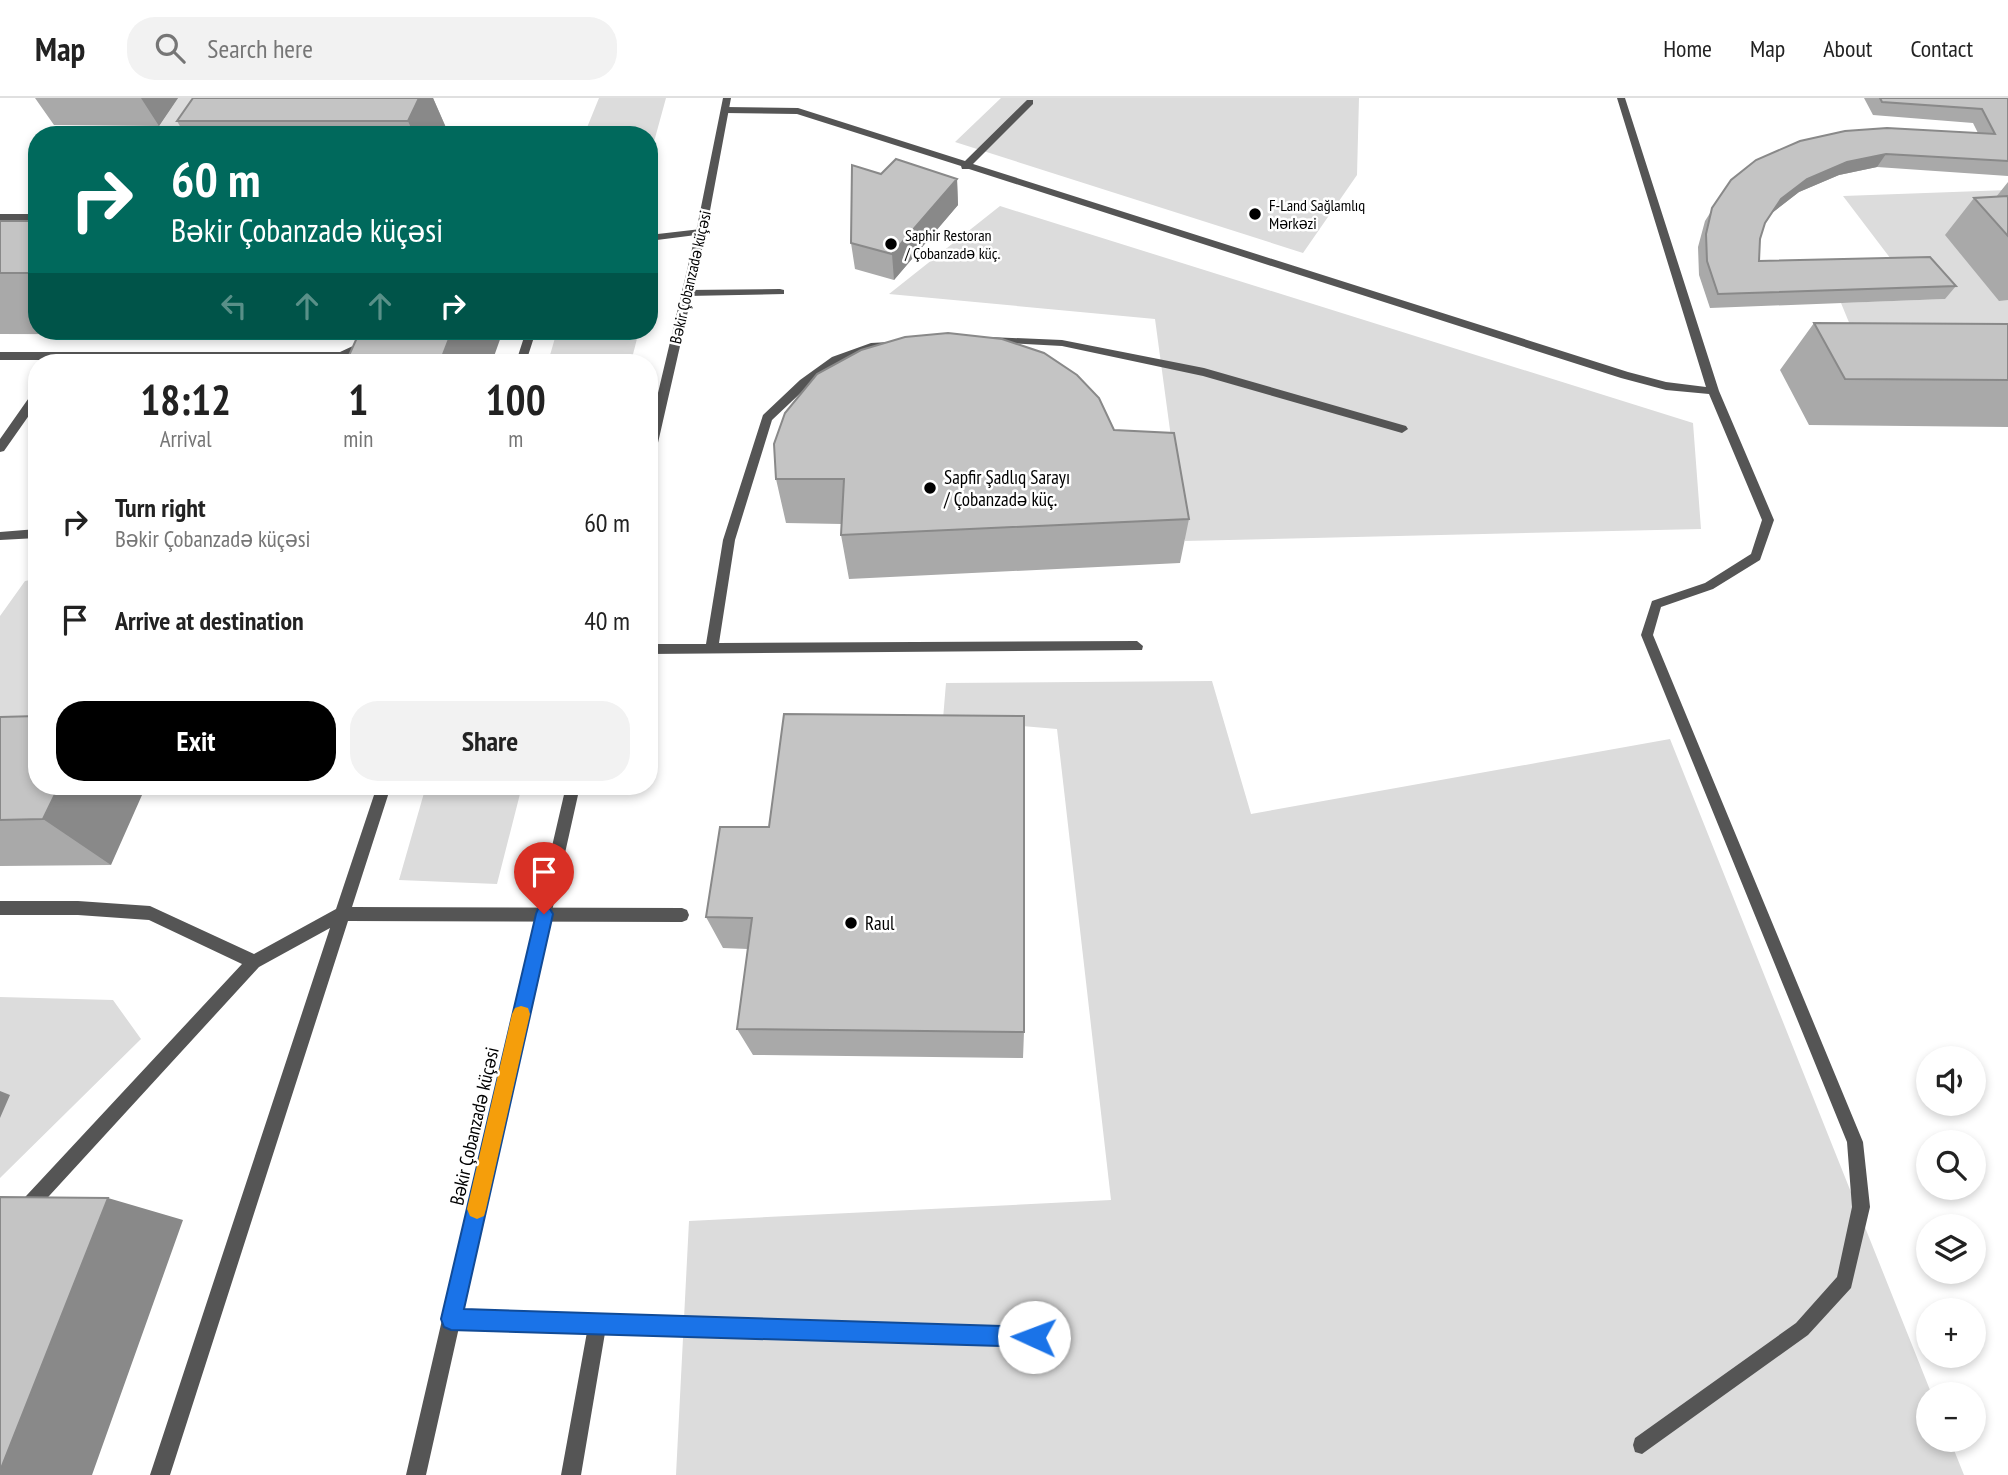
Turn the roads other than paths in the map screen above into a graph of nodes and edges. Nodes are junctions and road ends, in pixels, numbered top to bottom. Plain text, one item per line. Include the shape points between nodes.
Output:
1 (727, 98) edge
2 (1621, 98) edge
3 (1030, 102) dead end
4 (725, 110) junction
5 (965, 167) junction
6 (0, 217) edge
7 (28, 217) edge
8 (701, 232) junction
9 (658, 237) edge
10 (780, 292) dead end
11 (687, 293) junction
12 (376, 340) edge
13 (977, 341) edge
14 (897, 345) edge
15 (349, 354) edge
16 (0, 356) edge
17 (28, 357) edge
18 (1713, 391) junction
19 (28, 408) edge
20 (658, 417) edge
21 (1402, 429) dead end
22 (0, 448) edge
23 (28, 534) edge
24 (0, 536) edge
25 (1137, 646) dead end
26 (658, 649) edge
27 (712, 649) junction
28 (381, 795) edge
29 (571, 795) edge
30 (0, 908) edge
31 (342, 914) junction
32 (544, 914) junction
33 (682, 915) dead end
34 (254, 962) junction
35 (0, 1237) edge
36 (451, 1319) junction
37 (598, 1324) junction
38 (1034, 1337) dead end
39 (1642, 1445) dead end
40 (160, 1475) edge
41 (415, 1475) edge
42 (571, 1475) edge

1 - 4 street, Bəkir Çobanzadə küçəsi
2 - 18 street
3 - 5 street
4 - 5 street via 798,111
4 - 8 street, Bəkir Çobanzadə küçəsi
5 - 18 street via 1625,375 1665,386
6 - 7 street
8 - 9 street
8 - 11 street, Bəkir Çobanzadə küçəsi
10 - 11 street
11 - 20 street, Bəkir Çobanzadə küçəsi
12 - 15 street
13 - 21 street via 1062,343 1204,372
14 - 27 street via 871,347 836,360 766,418 729,540
16 - 17 street
18 - 39 street via 1768,520 1756,557 1709,586 1656,604 1647,635 1855,1142 1861,1207 1845,1282 1802,1329
19 - 22 street
23 - 24 street
25 - 27 street
26 - 27 street
28 - 31 street
29 - 32 street, Bəkir Çobanzadə küçəsi
30 - 34 street via 149,913
31 - 32 street
31 - 34 street
31 - 40 street
32 - 33 street
32 - 36 street, Bəkir Çobanzadə küçəsi
34 - 35 street
36 - 37 street
36 - 41 street, Bəkir Çobanzadə küçəsi
37 - 38 street
37 - 42 street

